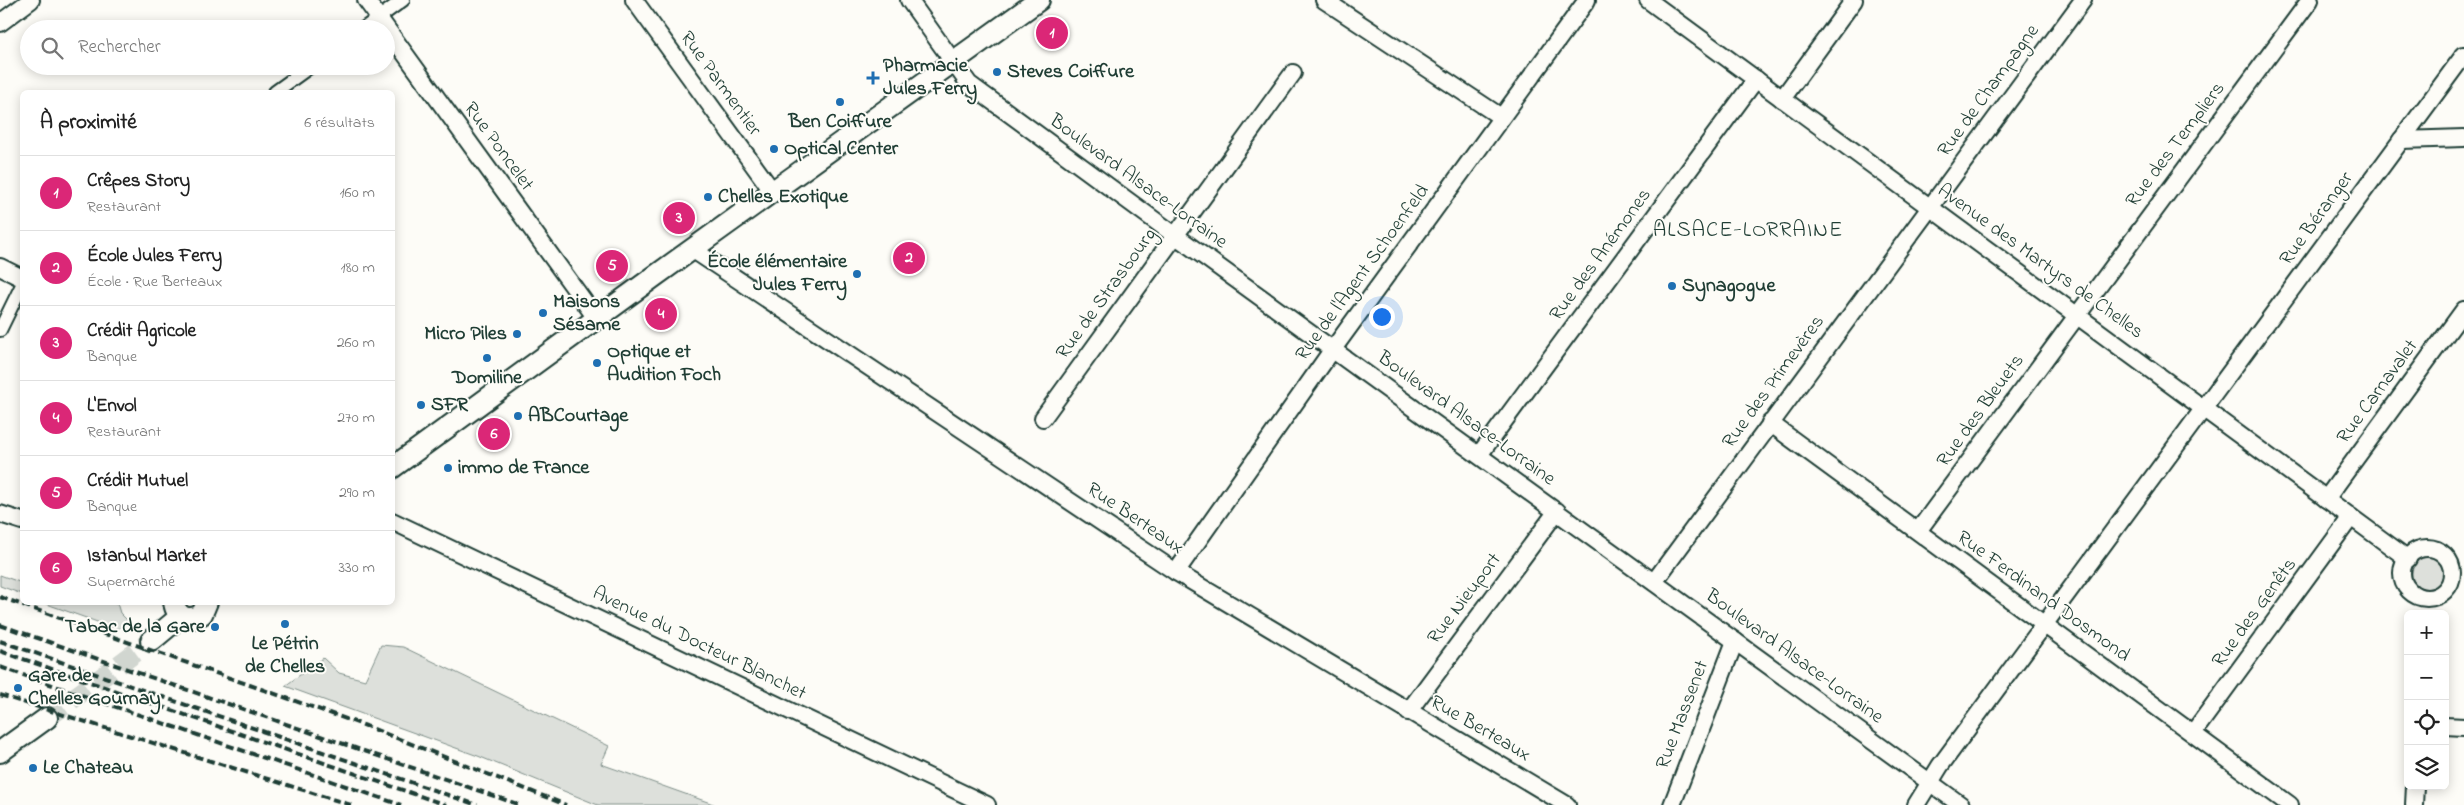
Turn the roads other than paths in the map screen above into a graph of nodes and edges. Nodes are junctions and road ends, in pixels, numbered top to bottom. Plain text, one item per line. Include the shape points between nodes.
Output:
1 (31, 0) edge
2 (366, 0) edge
3 (403, 0) edge
4 (634, 0) edge
5 (909, 0) edge
6 (1039, 0) edge
7 (1324, 0) edge
8 (1587, 0) edge
9 (1648, 0) edge
10 (1854, 0) edge
11 (2082, 0) edge
12 (2310, 0) edge
13 (378, 18) junction
14 (375, 20) edge
15 (0, 23) edge
16 (395, 41) edge
17 (2464, 54) edge
18 (953, 61) junction
19 (1293, 73) dead end
20 (298, 75) edge
21 (1756, 79) junction
22 (277, 90) edge
23 (1782, 99) junction
24 (1501, 117) junction
25 (2464, 138) edge
26 (2401, 140) junction
27 (773, 192) junction
28 (1930, 207) junction
29 (1176, 236) junction
30 (692, 249) junction
31 (0, 267) edge
32 (20, 277) edge
33 (20, 290) edge
34 (2464, 310) edge
35 (2078, 316) junction
36 (596, 318) junction
37 (0, 330) edge
38 (1333, 349) junction
39 (2204, 409) junction
40 (1043, 418) dead end
41 (1770, 423) junction
42 (1480, 455) junction
43 (395, 466) edge
44 (2326, 499) junction
45 (1557, 511) junction
46 (0, 514) edge
47 (2351, 518) junction
48 (20, 520) edge
49 (395, 522) edge
50 (1918, 531) junction
51 (2408, 559) junction
52 (1176, 572) junction
53 (2458, 575) edge
54 (1654, 582) junction
55 (207, 605) edge
56 (2426, 606) edge
57 (177, 609) edge
58 (2045, 624) junction
59 (151, 641) tunnel mouth
60 (1735, 641) junction
61 (1408, 712) junction
62 (47, 718) tunnel mouth
63 (2449, 726) edge
64 (2464, 727) edge
65 (2193, 733) junction
66 (0, 752) edge
67 (1930, 782) junction
68 (2416, 790) edge
69 (987, 805) edge
70 (1567, 805) edge
71 (1672, 805) edge
72 (1916, 805) edge
73 (1961, 805) edge
74 (2290, 805) edge
75 (2414, 805) edge

1 - 15 street
2 - 13 street, Rue Poncelet
3 - 13 street
4 - 27 street, Rue Parmentier
5 - 18 street, Boulevard Alsace-Lorraine
6 - 18 street
7 - 24 street
8 - 24 street, Rue de l'Agent Schoenfeld
9 - 21 street, Avenue des Martyrs de Chelles
10 - 23 street
11 - 28 street, Rue de Champagne
12 - 35 street, Rue des Templiers
13 - 14 street
16 - 36 street, Rue Poncelet
17 - 26 street, Rue Béranger
18 - 27 street
18 - 29 street, Boulevard Alsace-Lorraine via 969,84
19 - 29 street, Rue de Strasbourg
20 - 22 street
21 - 23 street, Avenue des Martyrs de Chelles
21 - 42 street, Rue des Anémones
23 - 28 street, Avenue des Martyrs de Chelles
24 - 38 street, Rue de l'Agent Schoenfeld
25 - 26 street
26 - 39 street, Rue Béranger
27 - 30 street
28 - 35 street, Avenue des Martyrs de Chelles
28 - 41 street, Rue des Primevères
29 - 38 street, Boulevard Alsace-Lorraine
29 - 40 street, Rue de Strasbourg
30 - 36 street
30 - 52 street, Rue Berteaux
31 - 32 street
33 - 37 street
34 - 44 street, Rue Carnavalet
35 - 39 street, Avenue des Martyrs de Chelles
35 - 50 street, Rue des Bleuets
36 - 43 street
38 - 42 street, Boulevard Alsace-Lorraine
38 - 52 street, Rue de l'Agent Schoenfeld
39 - 44 street, Avenue des Martyrs de Chelles
39 - 58 street, Rue Béranger
41 - 50 street, Rue Ferdinand Dosmond
41 - 54 street, Rue des Primevères
42 - 45 street, Boulevard Alsace-Lorraine
44 - 47 street, Avenue des Martyrs de Chelles
45 - 54 street, Boulevard Alsace-Lorraine
45 - 61 street, Rue Nieuport
46 - 48 street
47 - 51 street, Avenue des Martyrs de Chelles
47 - 65 street, Rue des Genêts
49 - 69 street, Avenue du Docteur Blanchet
50 - 58 street, Rue Ferdinand Dosmond
51 - 53 street via 2420,550 2436,550
51 - 56 street via 2404,565 2404,580
52 - 61 street, Rue Berteaux
53 - 56 street
54 - 60 street, Boulevard Alsace-Lorraine
55 - 57 street via 198,617 192,619
57 - 59 street
58 - 65 street, Rue Ferdinand Dosmond
58 - 67 street, Rue Béranger
60 - 67 street, Boulevard Alsace-Lorraine
60 - 71 street, Rue Massenet
61 - 70 street, Rue Berteaux
62 - 66 street
63 - 64 street
65 - 74 street, Rue Ferdinand Dosmond
67 - 72 street, Rue Béranger
67 - 73 street, Boulevard Alsace-Lorraine
68 - 75 street

